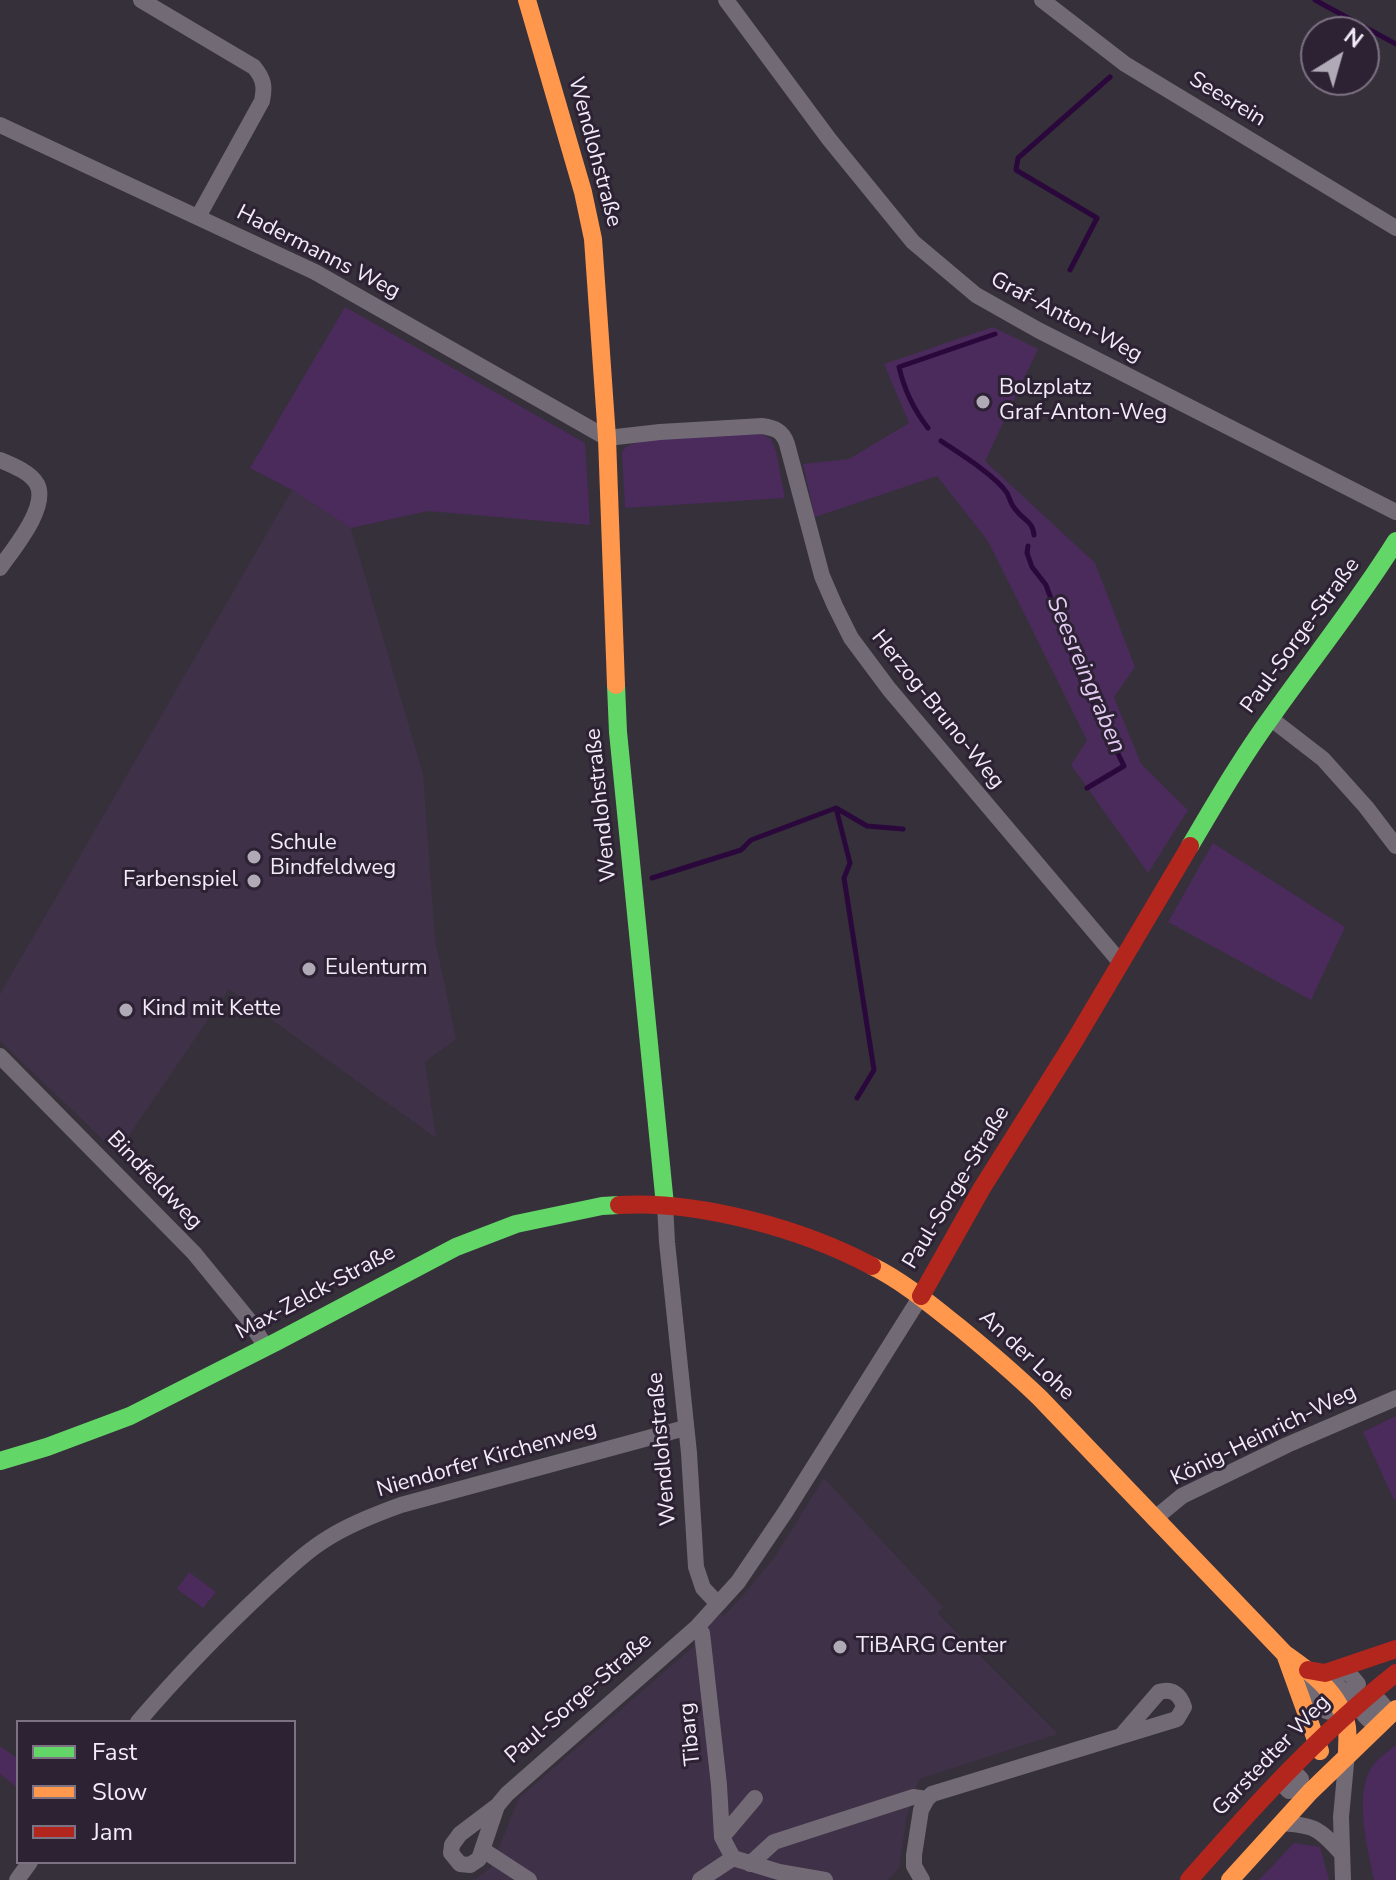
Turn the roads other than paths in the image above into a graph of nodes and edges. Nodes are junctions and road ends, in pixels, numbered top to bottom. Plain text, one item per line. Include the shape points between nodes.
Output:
1 (141, 0) edge
2 (527, 0) edge
3 (726, 0) edge
4 (1042, 0) edge
5 (0, 125) edge
6 (198, 217) junction
7 (1396, 228) edge
8 (607, 438) junction
9 (0, 460) edge
10 (1396, 512) edge
11 (1396, 541) edge
12 (0, 568) edge
13 (1270, 718) junction
14 (1396, 846) edge
15 (1121, 963) junction
16 (0, 1056) edge
17 (665, 1205) junction
18 (921, 1296) junction
19 (266, 1347) junction
20 (1396, 1398) edge
21 (685, 1428) junction
22 (0, 1461) edge
23 (1154, 1519) junction
24 (718, 1604) junction
25 (697, 1627) junction
26 (1396, 1649) edge
27 (1285, 1654) junction
28 (1396, 1673) edge
29 (1310, 1676) junction
30 (1390, 1708) edge
31 (1344, 1716) junction
32 (140, 1720) edge
33 (1121, 1736) dead end
34 (1317, 1740) junction
35 (1347, 1753) junction
36 (1327, 1773) junction
37 (755, 1798) dead end
38 (927, 1799) junction
39 (497, 1806) junction
40 (1341, 1817) junction
41 (1281, 1823) junction
42 (722, 1837) junction
43 (483, 1850) junction
44 (1342, 1854) junction
45 (733, 1858) junction
46 (750, 1864) junction
47 (918, 1879) edge
48 (529, 1880) edge
49 (700, 1880) edge
50 (825, 1880) edge
51 (1189, 1880) edge
52 (1230, 1880) edge
53 (1343, 1880) edge

1 - 6 street via 254,67 265,87
2 - 8 street, Wendlohstraße via 593,239
3 - 10 street, Graf-Anton-Weg via 913,242 976,295
4 - 7 street, Seesrein via 1125,64
5 - 6 street, Hadermanns Weg
6 - 8 street, Hadermanns Weg via 315,272
8 - 15 street, Herzog-Bruno-Weg via 762,426 781,431 822,576 851,638
8 - 17 street, Wendlohstraße via 618,732
9 - 12 street via 36,482 40,497 30,524
11 - 13 street, Paul-Sorge-Straße
13 - 14 street via 1323,759
13 - 15 street, Paul-Sorge-Straße
15 - 18 street, Paul-Sorge-Straße
16 - 19 street, Bindfeldweg via 194,1253
17 - 18 street, An der Lohe via 802,1236 875,1266
17 - 19 street, Max-Zelck-Straße via 602,1206 516,1224 450,1249
17 - 21 street, Wendlohstraße
18 - 23 street, An der Lohe via 1040,1398
18 - 24 street, Paul-Sorge-Straße via 764,1546
19 - 22 street, Max-Zelck-Straße via 130,1416
20 - 23 street, König-Heinrich-Weg via 1182,1496
21 - 24 street, Wendlohstraße via 696,1567 703,1588
21 - 32 street, Niendorfer Kirchenweg via 401,1505 333,1535 242,1612
23 - 27 street, An der Lohe
24 - 25 street, Paul-Sorge-Straße
25 - 39 street, Paul-Sorge-Straße
25 - 42 street, Tibarg via 702,1633
26 - 29 street, Garstedter Weg
27 - 29 street, An der Lohe
27 - 34 street, An der Lohe
28 - 31 street, Garstedter Weg
29 - 31 street, An der Lohe via 1329,1690
30 - 35 street
31 - 34 street, Garstedter Weg
31 - 35 street, An der Lohe
33 - 38 street via 938,1791
34 - 36 street, An der Lohe
34 - 51 street, Garstedter Weg
35 - 36 street
35 - 40 street
36 - 40 street
36 - 41 street
37 - 42 street
38 - 46 street via 913,1797 774,1842
38 - 47 street via 914,1855
39 - 43 street, Paul-Sorge-Straße
39 - 43 street, Paul-Sorge-Straße via 460,1834 451,1849 456,1861 465,1865 475,1862
40 - 44 street
41 - 44 street via 1306,1825 1324,1834
41 - 52 street
42 - 45 street, Tibarg
43 - 48 street
44 - 53 street
45 - 46 street
45 - 49 street
46 - 50 street

